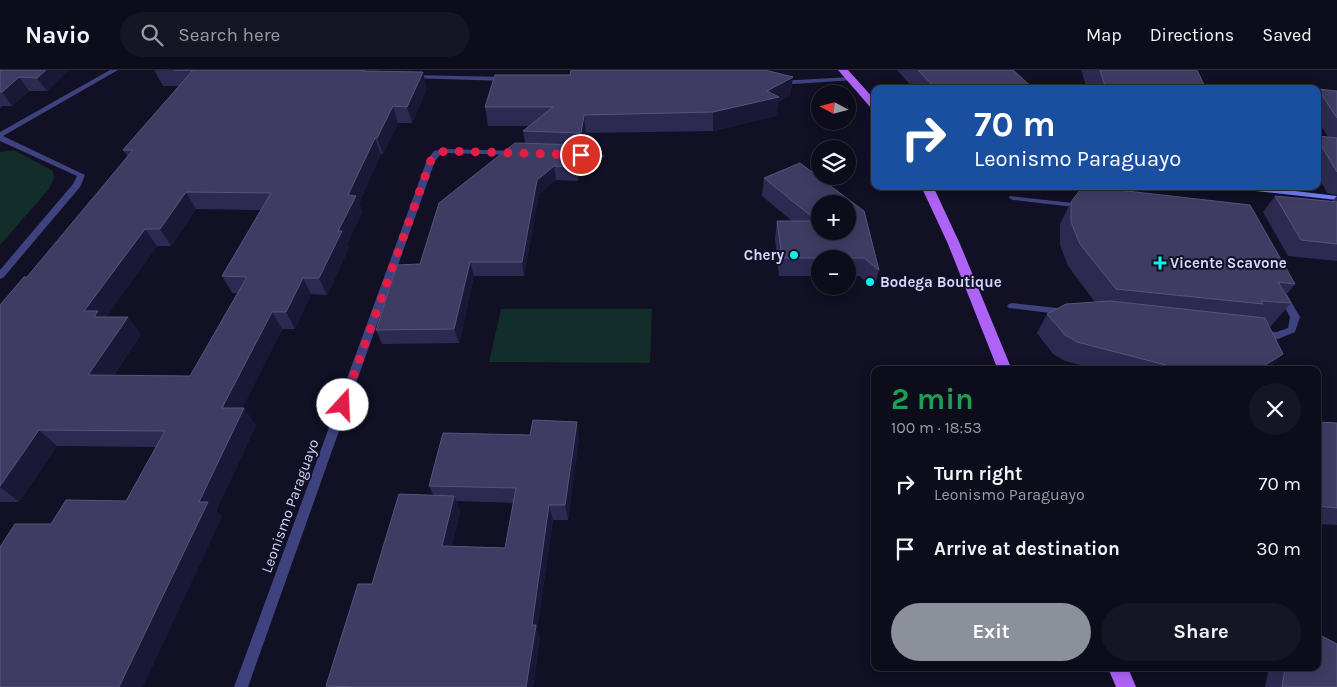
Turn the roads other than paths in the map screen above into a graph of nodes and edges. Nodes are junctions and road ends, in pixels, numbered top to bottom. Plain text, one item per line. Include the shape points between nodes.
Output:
1 (116, 70) edge
2 (843, 70) edge
3 (404, 77) edge
4 (512, 79) edge
5 (852, 79) junction
6 (774, 83) edge
7 (871, 101) edge
8 (0, 137) edge
9 (523, 153) edge
10 (562, 154) edge
11 (601, 156) dead end
12 (929, 190) edge
13 (1264, 190) edge
14 (1013, 198) dead end
15 (1337, 198) edge
16 (1093, 207) edge
17 (0, 276) edge
18 (1278, 285) edge
19 (1012, 306) dead end
20 (1076, 313) edge
21 (1249, 333) edge
22 (1003, 366) edge
23 (1119, 671) edge
24 (241, 687) edge
25 (1126, 687) edge

1 - 8 street
2 - 5 main road
3 - 4 street
5 - 6 street
5 - 7 main road
8 - 17 street via 81,176 78,185
9 - 24 street, Leonismo Paraguayo via 445,151 431,160
10 - 11 street
12 - 22 main road via 958,252
13 - 15 street
14 - 16 street
18 - 21 street via 1295,318 1292,330 1278,336
19 - 20 street
23 - 25 main road

